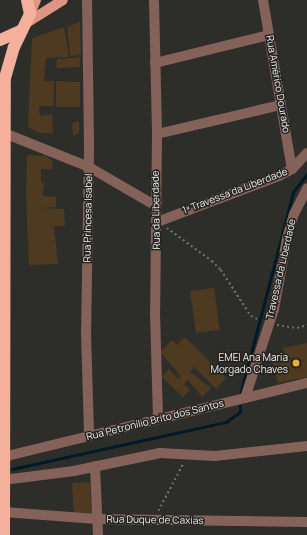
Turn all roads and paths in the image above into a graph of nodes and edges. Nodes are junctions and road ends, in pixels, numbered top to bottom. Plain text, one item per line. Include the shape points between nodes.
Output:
1 (27, 0) edge
2 (36, 0) edge
3 (63, 0) edge
4 (87, 0) edge
5 (154, 0) edge
6 (263, 0) edge
7 (26, 22) junction
8 (269, 35) junction
9 (0, 40) edge
10 (0, 63) edge
11 (155, 63) junction
12 (5, 78) junction
13 (281, 105) junction
14 (4, 133) junction
15 (157, 134) junction
16 (307, 153) edge
17 (89, 167) junction
18 (292, 169) junction
19 (307, 188) edge
20 (156, 206) junction
21 (157, 222) junction
22 (251, 316) dead end
23 (269, 323) junction
24 (307, 325) edge
25 (307, 383) edge
26 (246, 398) junction
27 (2, 411) edge
28 (158, 419) junction
29 (89, 436) junction
30 (307, 446) edge
31 (3, 457) junction
32 (187, 457) junction
33 (95, 466) junction
34 (3, 480) junction
35 (4, 512) junction
36 (97, 519) junction
37 (153, 520) junction
38 (307, 522) edge
39 (4, 535) edge
40 (98, 535) edge

1 - 7 highway
2 - 7 main road
3 - 7 main road
4 - 17 street, Rua Princesa Isabel
5 - 11 street, Rua da Liberdade
6 - 8 street, Rua Américo Dourado
7 - 9 highway
7 - 12 highway
8 - 11 street
8 - 13 street, Rua Américo Dourado
10 - 12 highway
11 - 15 street, Rua da Liberdade
12 - 14 highway
13 - 15 street
13 - 18 street, Rua Américo Dourado
14 - 17 street
14 - 27 highway
15 - 20 street, Rua da Liberdade
16 - 18 street, 1ª Travessa da Liberdade
17 - 20 street
17 - 29 street, Rua Princesa Isabel via 86,332
18 - 21 street, 1ª Travessa da Liberdade
19 - 23 street, Travessa da Liberdade via 294,214 287,238
20 - 21 street, Rua da Liberdade
21 - 22 path via 178,234 221,270
21 - 28 street, Rua da Liberdade via 155,312
23 - 24 path via 288,328
23 - 26 street, Travessa da Liberdade
25 - 26 street, Rua Petronílio Brito dos Santos
26 - 28 street, Rua Petronílio Brito dos Santos
27 - 31 highway
28 - 29 street, Rua Petronílio Brito dos Santos
29 - 31 street, Rua Petronílio Brito dos Santos
30 - 32 street
31 - 34 highway
32 - 33 street via 160,454
32 - 37 path
33 - 34 street
33 - 36 street
34 - 35 highway
35 - 36 street, Rua Duque de Caxias
35 - 39 highway
36 - 37 street, Rua Duque de Caxias
36 - 40 street
37 - 38 street, Rua Duque de Caxias

